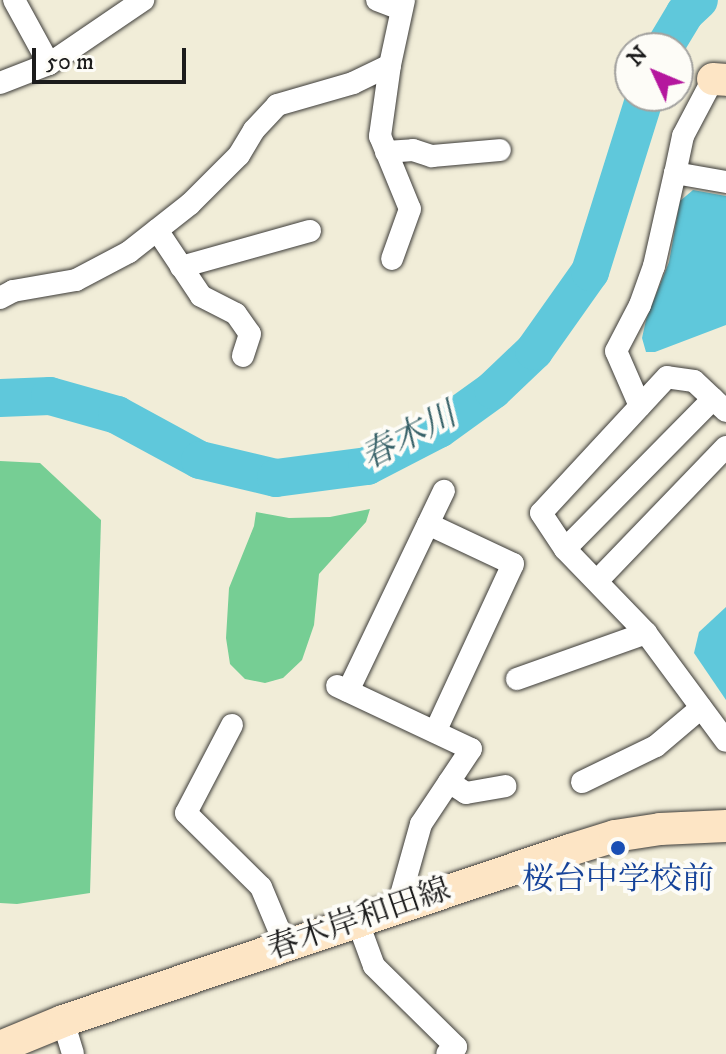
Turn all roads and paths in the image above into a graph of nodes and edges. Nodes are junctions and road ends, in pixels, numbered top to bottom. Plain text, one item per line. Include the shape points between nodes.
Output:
1 (14, 0) edge
2 (143, 0) edge
3 (377, 0) edge
4 (402, 4) edge
5 (49, 64) junction
6 (390, 65) junction
7 (720, 80) edge
8 (0, 83) edge
9 (500, 150) dead end
10 (386, 152) junction
11 (675, 173) junction
12 (726, 182) edge
13 (157, 230) junction
14 (310, 231) dead end
15 (392, 259) dead end
16 (181, 267) junction
17 (0, 298) edge
18 (243, 356) dead end
19 (719, 405) edge
20 (640, 406) junction
21 (726, 447) edge
22 (444, 491) dead end
23 (428, 524) junction
24 (565, 549) junction
25 (597, 581) junction
26 (646, 633) junction
27 (517, 679) dead end
28 (701, 708) junction
29 (232, 725) dead end
30 (435, 732) junction
31 (726, 741) edge
32 (449, 782) junction
33 (582, 782) dead end
34 (505, 786) dead end
35 (726, 826) edge
36 (398, 906) junction
37 (357, 920) junction
38 (285, 944) junction
39 (63, 1021) junction
40 (0, 1047) edge
41 (73, 1054) edge
42 (447, 1054) edge

1 - 5 street
2 - 5 street
3 - 4 street
4 - 6 street
5 - 8 street
6 - 10 street via 380,136
6 - 13 street via 353,83 277,105 239,155
7 - 11 street via 683,136
9 - 10 street via 432,156 413,150
10 - 15 street via 410,209
11 - 12 street
11 - 20 street via 654,266 616,351
13 - 16 street
13 - 17 street via 129,252 76,280
14 - 16 street
16 - 18 street via 201,296 236,314 250,334
19 - 20 street via 694,381 667,377
19 - 24 street
20 - 24 street via 541,513
21 - 25 street
22 - 23 street
23 - 30 street via 513,564
23 - 30 street via 343,688
24 - 25 street
25 - 26 street
26 - 27 street
26 - 28 street
28 - 31 street
28 - 33 street via 656,746
29 - 38 street via 186,813 261,887
30 - 32 street via 471,749
32 - 34 street via 466,793
32 - 36 street via 421,824
35 - 36 main road, 春木岸和田線 via 615,836
36 - 37 main road, 春木岸和田線
37 - 38 main road, 春木岸和田線
37 - 42 street via 374,966 456,1047
38 - 39 main road, 春木岸和田線
39 - 40 main road, 春木岸和田線
39 - 41 street

